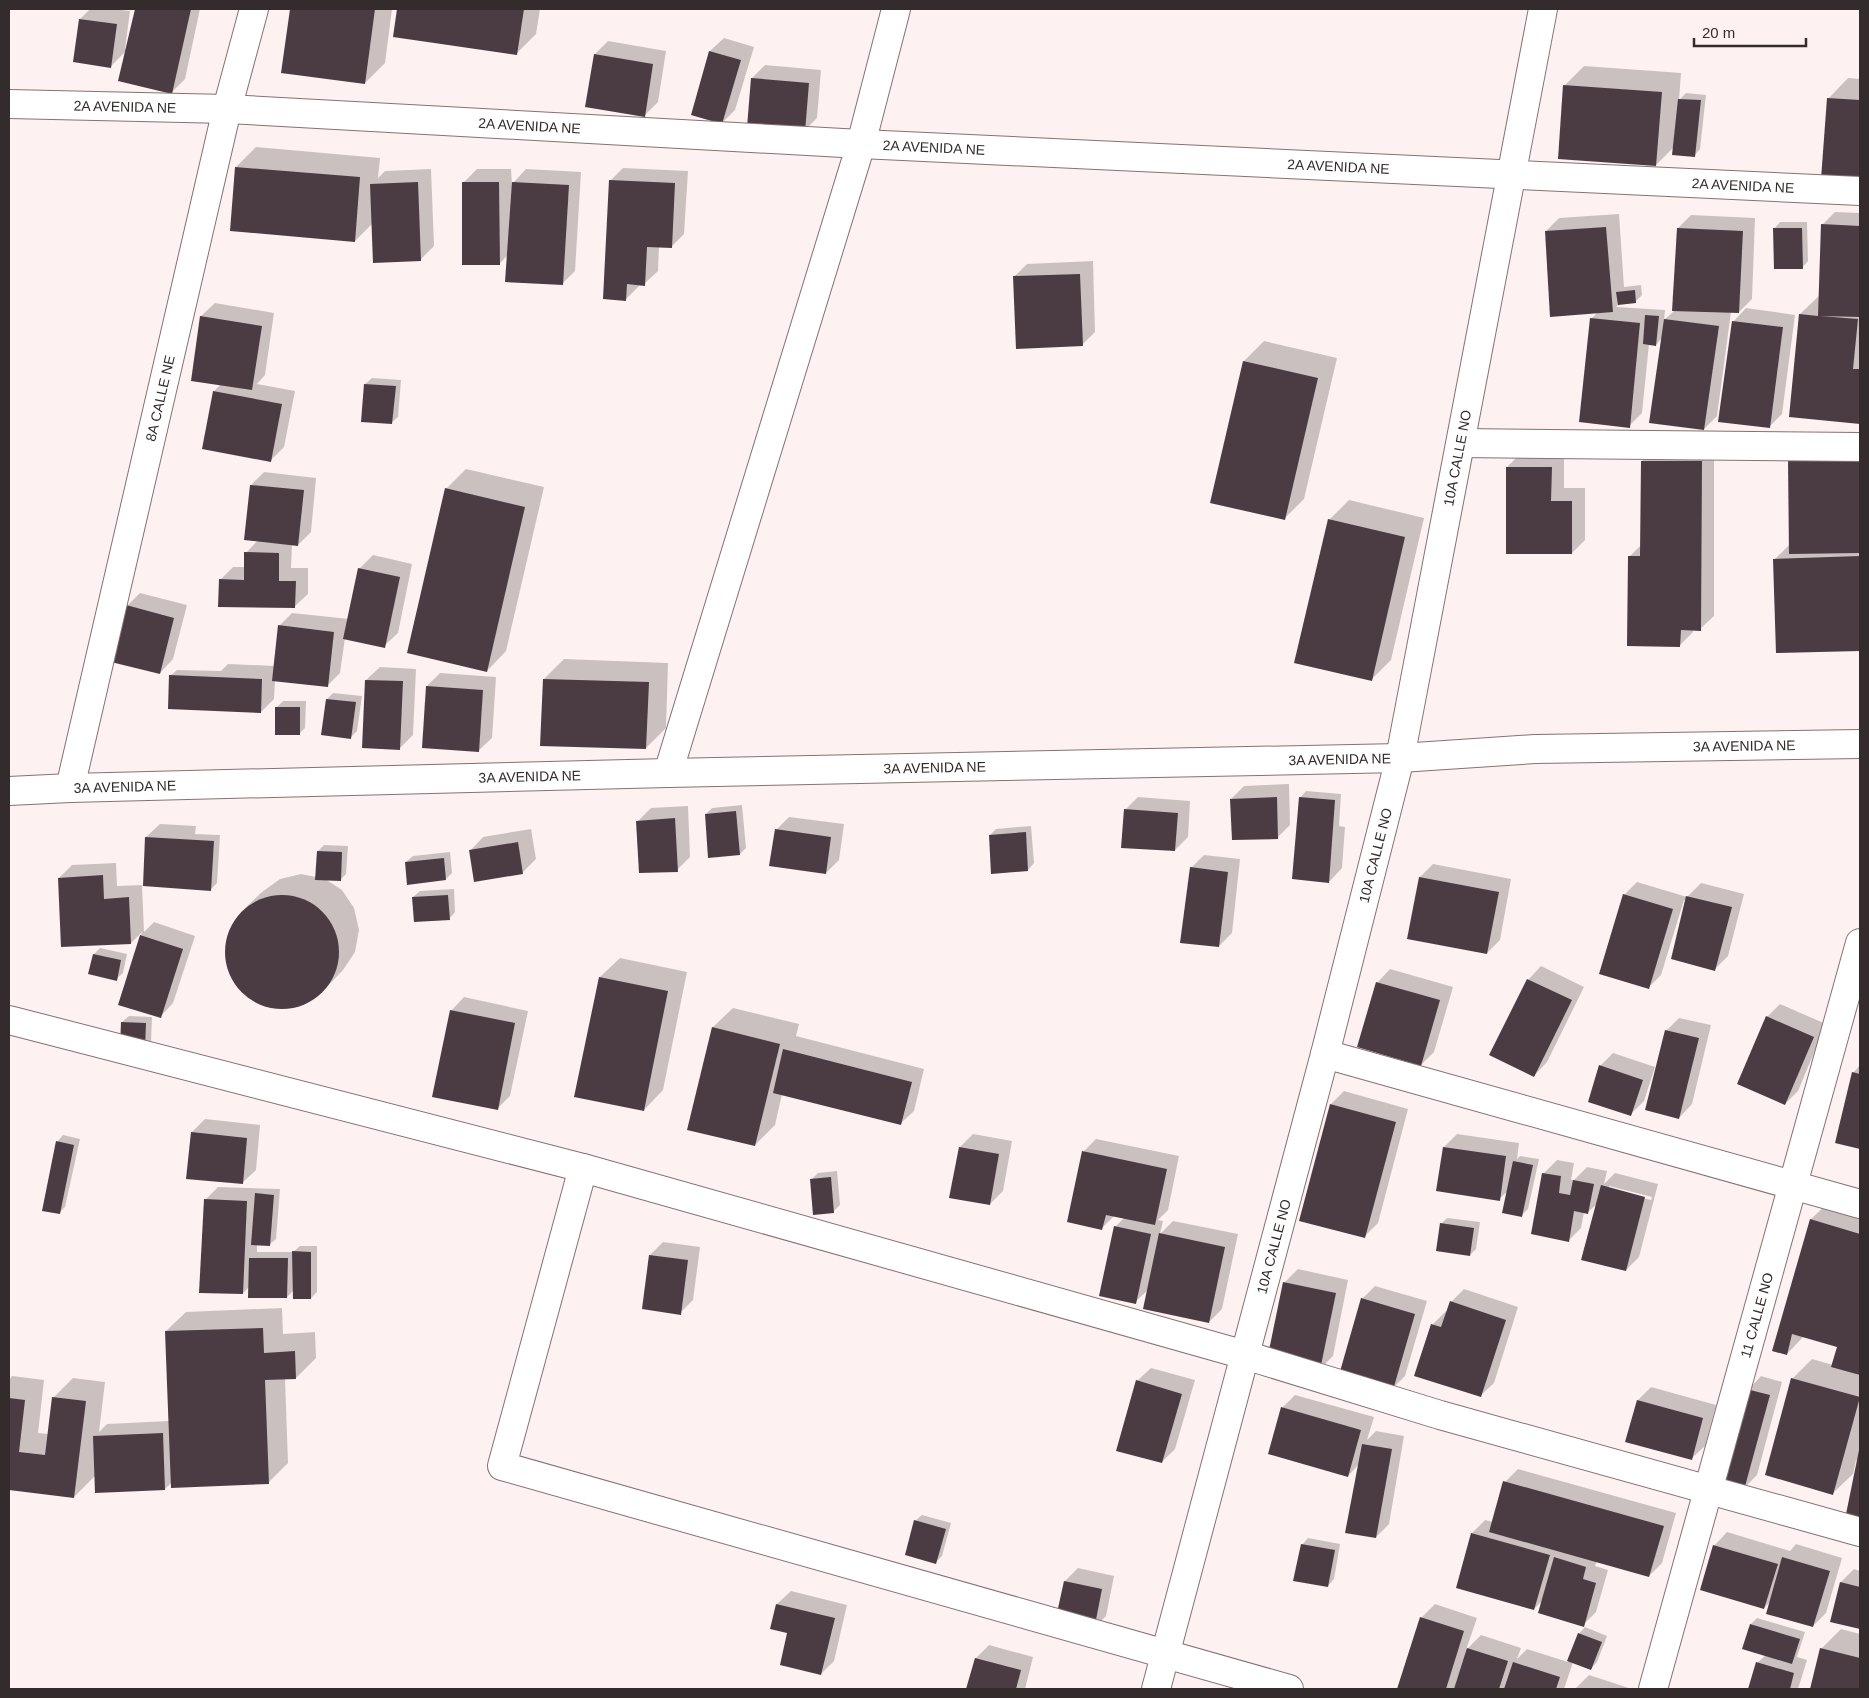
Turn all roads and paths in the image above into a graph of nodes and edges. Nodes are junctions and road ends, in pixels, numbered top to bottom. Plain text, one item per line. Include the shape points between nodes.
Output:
1 (254, 9) edge
2 (896, 9) edge
3 (1543, 9) edge
4 (9, 104) edge
5 (227, 109) junction
6 (861, 144) junction
7 (1511, 175) junction
8 (1860, 192) edge
9 (1461, 443) junction
10 (1860, 447) edge
11 (1860, 744) edge
12 (1400, 758) junction
13 (668, 773) junction
14 (70, 788) junction
15 (9, 792) edge
16 (1860, 942) edge
17 (9, 1020) edge
18 (1326, 1054) junction
19 (583, 1168) junction
20 (1793, 1185) junction
21 (1860, 1204) edge
22 (1246, 1355) junction
23 (1708, 1490) junction
24 (1860, 1532) edge
25 (1166, 1654) junction
26 (1156, 1689) edge
27 (1289, 1689) edge
28 (1652, 1689) edge

1 - 5 street, 8A CALLE NE
2 - 6 street
3 - 7 street, 10A CALLE NO
4 - 5 street, 2A AVENIDA NE
5 - 6 street, 2A AVENIDA NE
5 - 14 street, 8A CALLE NE
6 - 7 street, 2A AVENIDA NE
6 - 13 street
7 - 8 street, 2A AVENIDA NE
7 - 9 street, 10A CALLE NO
9 - 10 street
9 - 12 street, 10A CALLE NO
11 - 12 street, 3A AVENIDA NE via 1535,749
12 - 13 street, 3A AVENIDA NE
12 - 18 street, 10A CALLE NO
13 - 14 street, 3A AVENIDA NE
14 - 15 street, 3A AVENIDA NE
16 - 20 street, 11 CALLE NO
17 - 19 street
18 - 20 street
18 - 22 street, 10A CALLE NO
19 - 22 street
19 - 25 street via 502,1466
20 - 21 street
20 - 23 street, 11 CALLE NO
22 - 23 street via 1440,1415
22 - 25 street, 10A CALLE NO
23 - 24 street
23 - 28 street, 11 CALLE NO
25 - 26 street, 10A CALLE NO
25 - 27 street

